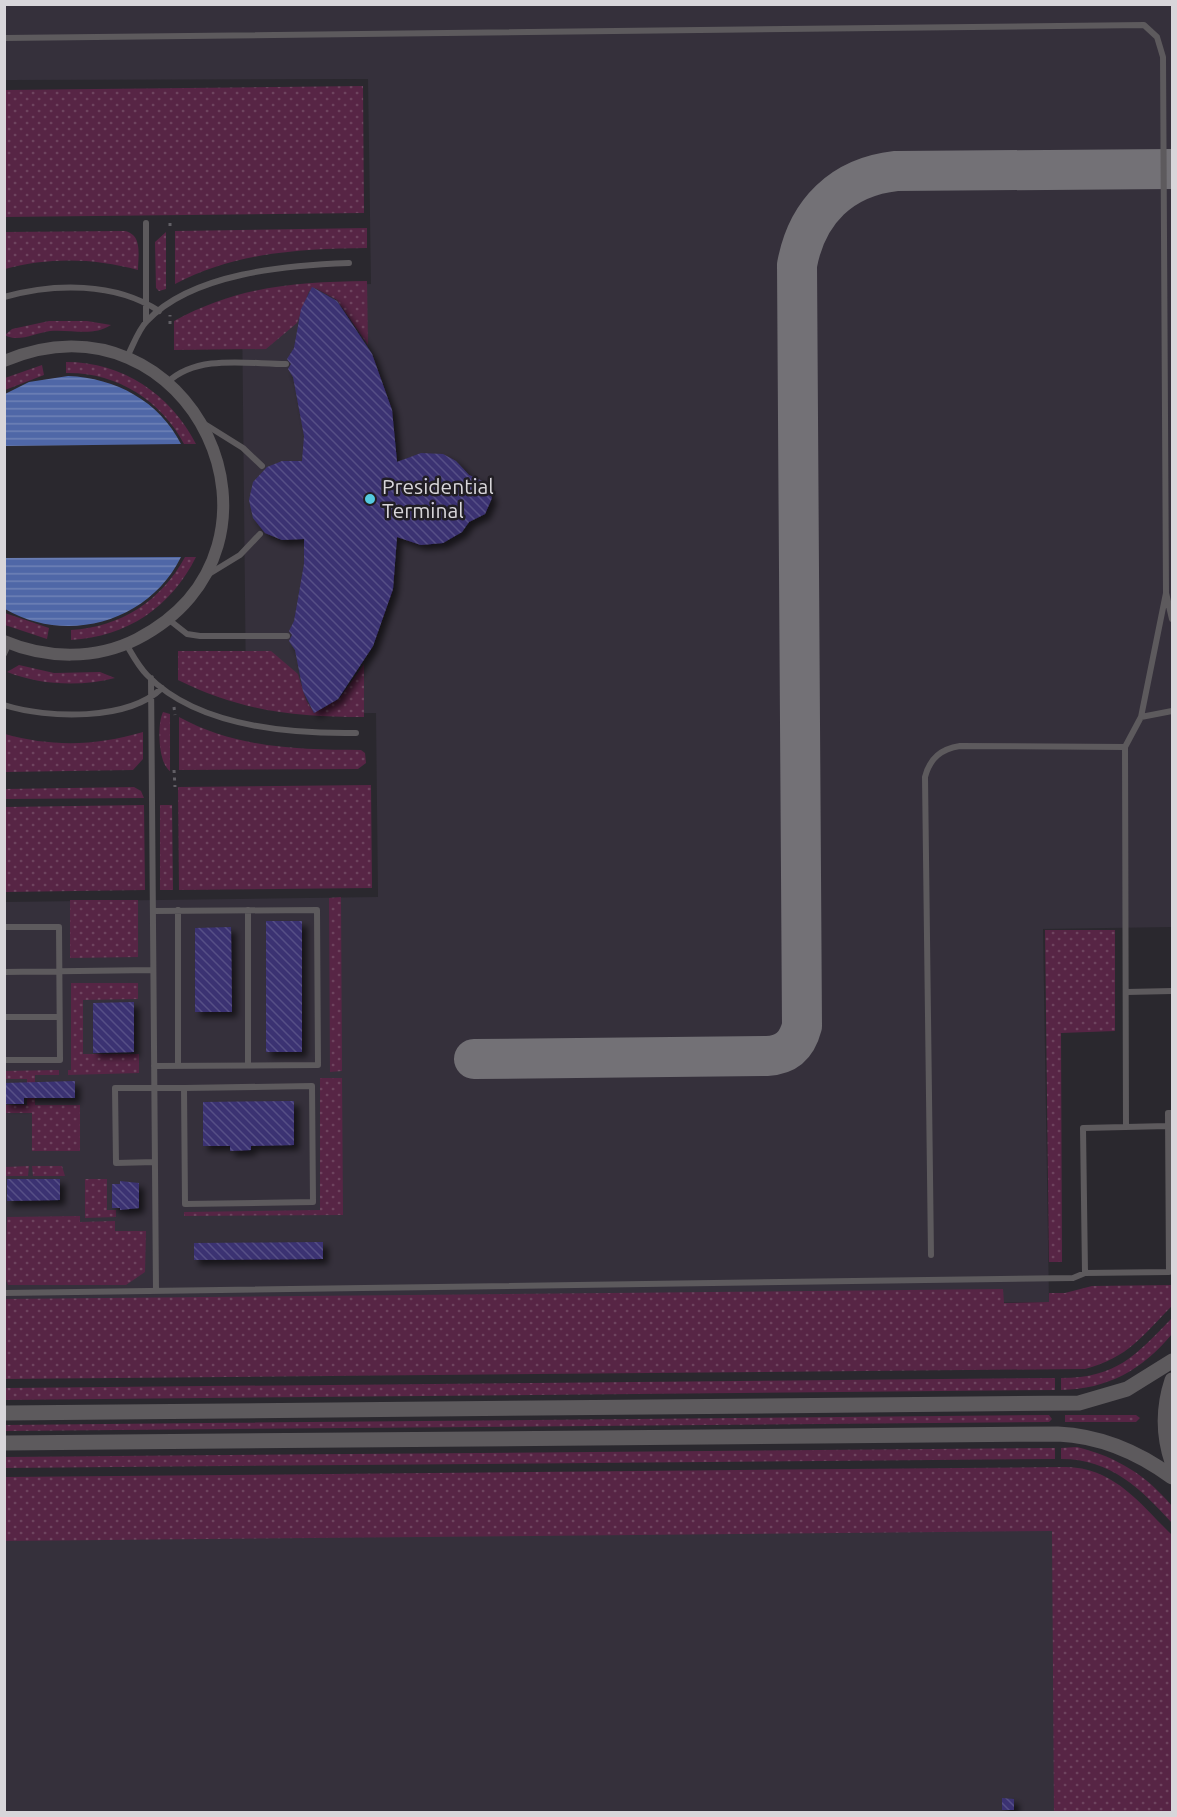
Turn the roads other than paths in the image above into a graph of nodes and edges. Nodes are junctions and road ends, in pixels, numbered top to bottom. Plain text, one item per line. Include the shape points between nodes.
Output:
1 (4, 38) edge
2 (146, 223) dead end
3 (349, 263) dead end
4 (4, 297) edge
5 (146, 302) junction
6 (159, 311) junction
7 (146, 322) junction
8 (127, 357) junction
9 (5, 359) edge
10 (286, 363) dead end
11 (168, 382) junction
12 (203, 423) junction
13 (262, 466) dead end
14 (260, 534) dead end
15 (203, 577) junction
16 (1166, 593) junction
17 (168, 619) junction
18 (1173, 619) edge
19 (287, 636) dead end
20 (126, 644) junction
21 (6, 646) edge
22 (151, 678) junction
23 (162, 687) junction
24 (151, 698) junction
25 (4, 705) edge
26 (1173, 711) edge
27 (1141, 717) junction
28 (356, 734) dead end
29 (1125, 747) junction
30 (178, 910) junction
31 (248, 910) junction
32 (153, 911) junction
33 (4, 927) edge
34 (153, 970) junction
35 (59, 971) junction
36 (4, 972) edge
37 (1173, 991) edge
38 (1127, 992) junction
39 (4, 1017) edge
40 (59, 1017) junction
41 (4, 1060) edge
42 (248, 1065) junction
43 (154, 1066) junction
44 (178, 1066) junction
45 (155, 1088) junction
46 (184, 1088) junction
47 (1170, 1113) edge
48 (1125, 1127) junction
49 (1170, 1131) edge
50 (155, 1162) junction
51 (932, 1255) dead end
52 (1085, 1273) junction
53 (156, 1291) junction
54 (4, 1293) edge
55 (1173, 1361) edge
56 (1173, 1380) edge
57 (4, 1413) edge
58 (4, 1443) edge
59 (1173, 1462) edge
60 (1173, 1476) edge

1 - 16 lane via 1144,25 1157,37 1162,57
2 - 5 lane
3 - 6 lane via 279,267 237,276 194,292
4 - 5 lane via 72,288 104,291
5 - 6 lane
5 - 7 lane
6 - 7 lane
7 - 8 lane
8 - 9 street via 101,349 68,346
8 - 11 street
10 - 11 lane via 199,364
11 - 12 street via 184,396
12 - 13 lane via 243,448
12 - 15 street via 218,460 224,500 216,547
14 - 15 lane via 240,555
15 - 17 street
16 - 18 lane
16 - 27 lane
17 - 19 lane via 176,628 200,636
17 - 20 street
20 - 21 street via 70,655
20 - 22 lane
22 - 23 lane
22 - 24 lane
23 - 24 lane
23 - 28 lane via 213,714 242,723 301,733
24 - 25 lane via 114,710 72,714 47,714
24 - 32 lane
26 - 27 lane
27 - 29 lane
29 - 38 lane
29 - 51 lane via 960,746 947,748 928,765 925,777
30 - 31 lane
30 - 32 lane
30 - 44 lane
31 - 42 lane
31 - 42 lane via 317,910 318,1053 318,1065
32 - 34 lane
33 - 35 lane via 59,927
34 - 35 lane
34 - 43 lane
35 - 36 lane
35 - 40 lane
37 - 38 lane
38 - 48 lane
39 - 40 lane
40 - 41 lane via 60,1060
42 - 44 lane
43 - 44 lane
43 - 45 lane
45 - 46 lane
45 - 50 lane
45 - 50 lane via 116,1088 116,1163
46 - 46 lane via 312,1086 313,1203 185,1204
47 - 49 lane
48 - 49 lane
48 - 52 lane via 1083,1128
49 - 52 lane via 1169,1272
50 - 53 lane
52 - 53 lane via 1073,1278
53 - 54 lane
55 - 57 street via 1127,1389 1079,1403
56 - 59 street via 1165,1417 1166,1441
58 - 60 street via 1058,1434 1109,1442

